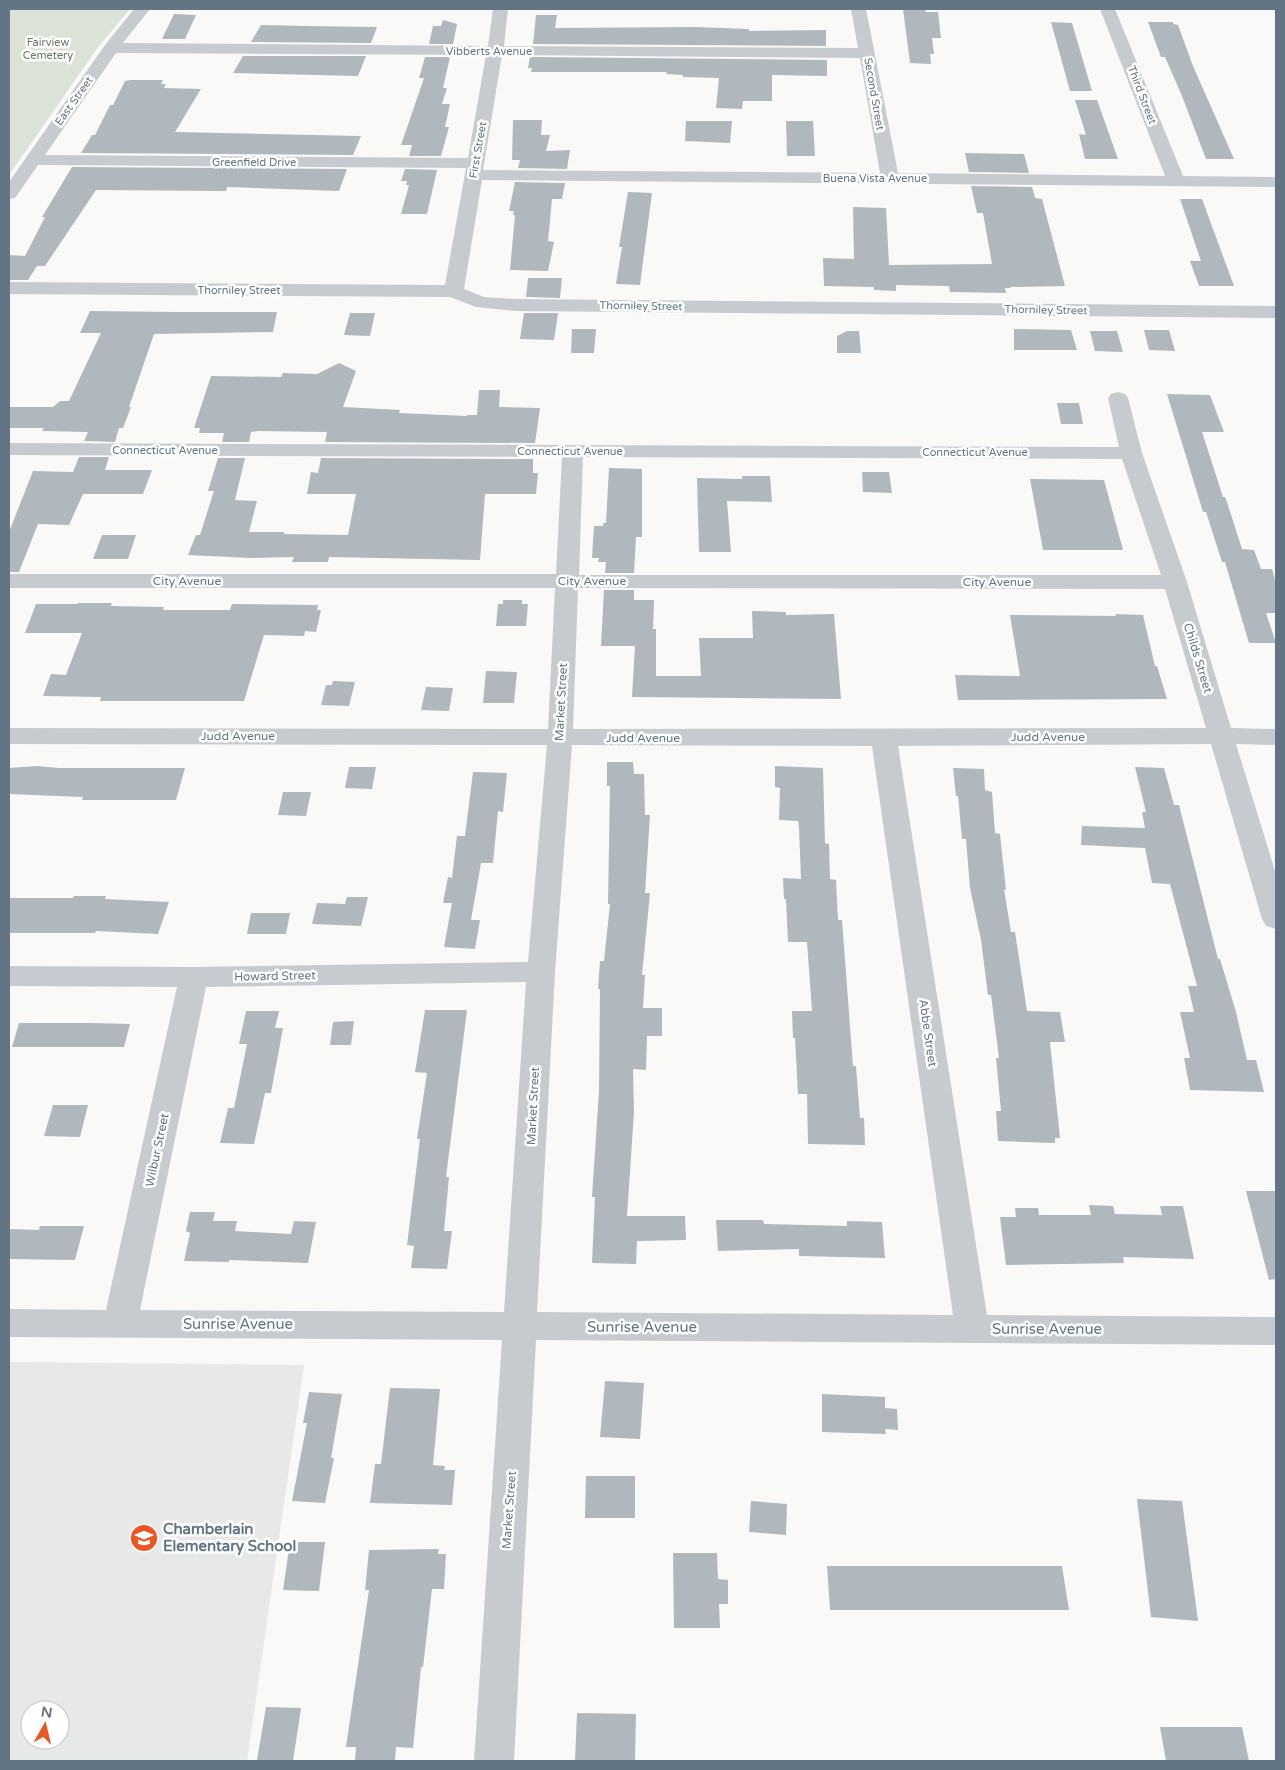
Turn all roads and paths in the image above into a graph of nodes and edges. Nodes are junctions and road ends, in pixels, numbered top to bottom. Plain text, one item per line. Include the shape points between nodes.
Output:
1 (142, 9) edge
2 (500, 9) edge
3 (858, 9) edge
4 (1108, 9) edge
5 (111, 48) junction
6 (495, 51) junction
7 (867, 53) junction
8 (32, 160) junction
9 (474, 169) junction
10 (890, 179) junction
11 (1176, 181) junction
12 (1276, 182) edge
13 (9, 194) edge
14 (9, 288) edge
15 (454, 291) junction
16 (1276, 312) edge
17 (1118, 398) dead end
18 (9, 449) edge
19 (573, 451) junction
20 (1131, 452) junction
21 (9, 581) edge
22 (567, 581) junction
23 (1175, 582) junction
24 (9, 736) edge
25 (1221, 736) junction
26 (560, 737) junction
27 (1276, 737) edge
28 (884, 738) junction
29 (1276, 919) edge
30 (541, 972) junction
31 (9, 976) edge
32 (194, 977) junction
33 (9, 1323) edge
34 (120, 1323) junction
35 (520, 1327) junction
36 (972, 1328) junction
37 (1276, 1331) edge
38 (494, 1761) edge

1 - 5 street, East Street
2 - 6 street, First Street
3 - 7 street, Second Street
4 - 11 street, Third Street
5 - 6 street, Vibberts Avenue
5 - 8 street, East Street
6 - 7 street, Vibberts Avenue
6 - 9 street, First Street
7 - 10 street, Second Street
8 - 9 street, Greenfield Drive
8 - 13 street, East Street
9 - 10 street, Buena Vista Avenue
9 - 15 street, First Street
10 - 11 street, Buena Vista Avenue
11 - 12 street, Buena Vista Avenue
14 - 15 street, Thorniley Street
15 - 16 street, Thorniley Street via 466,300 516,305
17 - 20 street, Childs Street
18 - 19 street, Connecticut Avenue
19 - 20 street, Connecticut Avenue
19 - 22 street, Market Street
20 - 23 street, Childs Street
21 - 22 street, City Avenue
22 - 23 street, City Avenue
22 - 26 street, Market Street
23 - 25 street, Childs Street
24 - 26 street, Judd Avenue
25 - 27 street, Judd Avenue
25 - 28 street, Judd Avenue
25 - 29 street, Childs Street
26 - 28 street, Judd Avenue
26 - 30 street, Market Street
28 - 36 street, Abbe Street
30 - 32 street, Howard Street
30 - 35 street, Market Street
31 - 32 street, Howard Street
32 - 34 street, Wilbur Street
33 - 34 street, Sunrise Avenue
34 - 35 street, Sunrise Avenue
35 - 36 street, Sunrise Avenue
35 - 38 street, Market Street
36 - 37 street, Sunrise Avenue

